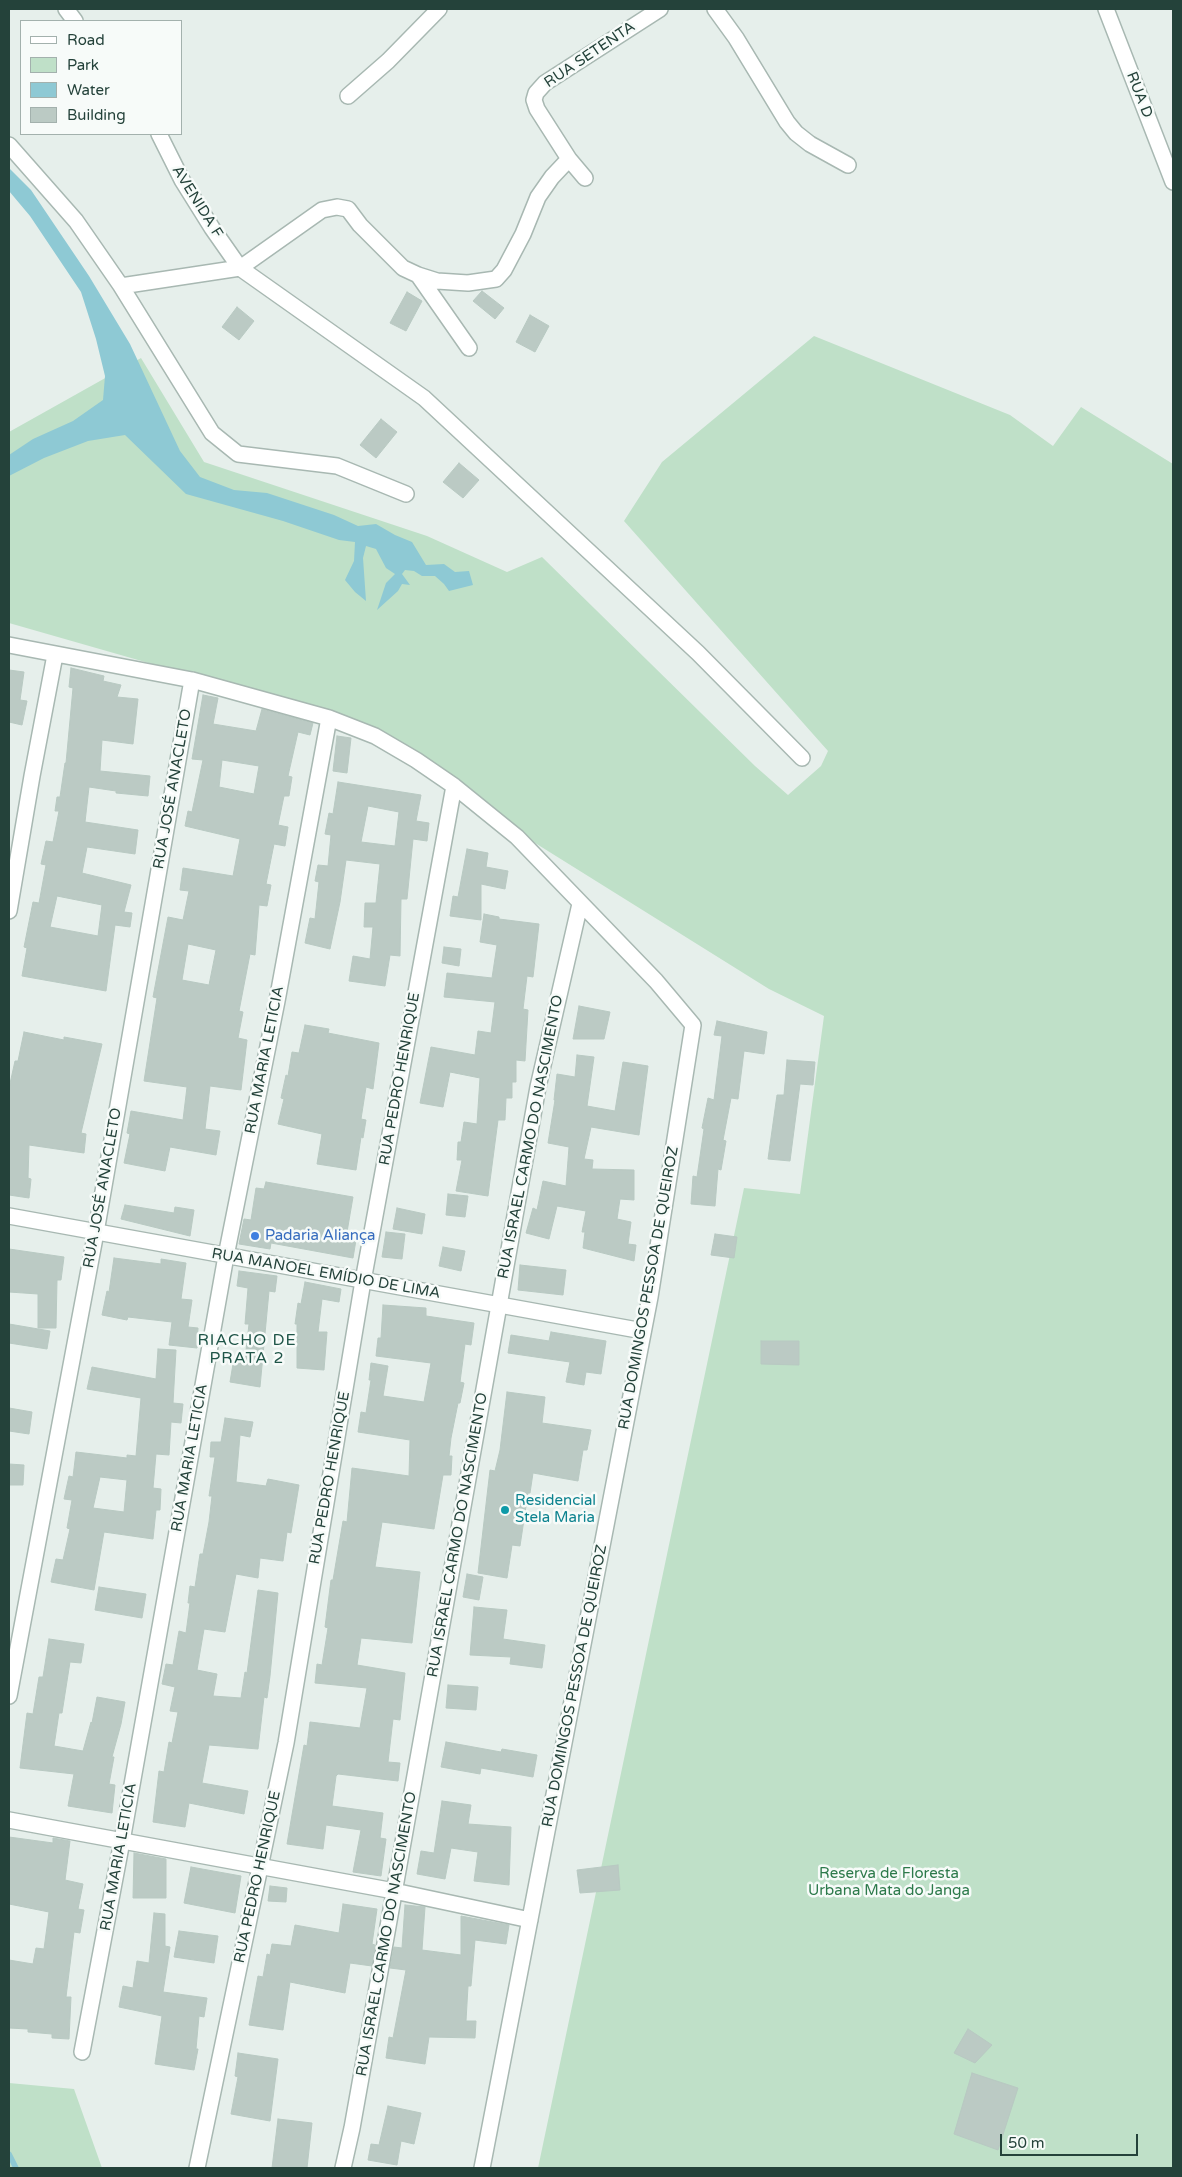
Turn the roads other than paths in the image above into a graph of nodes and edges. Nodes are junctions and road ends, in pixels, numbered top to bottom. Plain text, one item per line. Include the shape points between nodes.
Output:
1 (66, 9) edge
2 (439, 9) edge
3 (660, 9) edge
4 (715, 9) edge
5 (1106, 9) edge
6 (75, 20) edge
7 (348, 96) dead end
8 (160, 135) edge
9 (9, 146) edge
10 (570, 159) junction
11 (848, 165) dead end
12 (585, 178) dead end
13 (1173, 182) edge
14 (240, 268) junction
15 (418, 275) junction
16 (121, 286) junction
17 (469, 348) dead end
18 (406, 494) dead end
19 (9, 645) edge
20 (55, 654) junction
21 (192, 680) junction
22 (328, 718) junction
23 (802, 758) dead end
24 (454, 786) junction
25 (580, 904) junction
26 (9, 911) edge
27 (9, 1216) edge
28 (96, 1232) junction
29 (226, 1256) junction
30 (363, 1281) junction
31 (498, 1306) junction
32 (643, 1332) junction
33 (9, 1696) edge
34 (9, 1820) edge
35 (122, 1841) junction
36 (260, 1866) junction
37 (394, 1891) junction
38 (530, 1920) junction
39 (82, 2052) dead end
40 (197, 2168) edge
41 (343, 2168) edge
42 (482, 2168) edge

1 - 6 street
2 - 7 street
3 - 10 street, RUA SETENTA via 545,83 536,93 537,109
4 - 11 street via 787,122 810,144
5 - 13 street, RUA D
8 - 14 street, AVENIDA F via 182,180
9 - 16 street via 76,221
10 - 12 street
10 - 15 street via 538,197 523,234 496,279 468,283 438,281
14 - 15 street via 322,210 337,206 348,209 403,268
14 - 16 street
14 - 23 street, AVENIDA F via 424,398 698,653
15 - 17 street
16 - 18 street via 212,433 238,454 337,466
19 - 20 street
20 - 21 street
20 - 26 street
21 - 22 street
21 - 28 street, RUA JOSÉ ANACLETO
22 - 24 street via 375,736
22 - 29 street, RUA MARIA LETICIA via 277,1001
24 - 25 street via 517,837
24 - 30 street, RUA PEDRO HENRIQUE
25 - 31 street, RUA ISRAEL CARMO DO NASCIMENTO via 538,1087
25 - 32 street, RUA DOMINGOS PESSOA DE QUEIROZ via 656,981 693,1025
27 - 28 street, RUA MANOEL EMÍDIO DE LIMA
28 - 29 street, RUA MANOEL EMÍDIO DE LIMA
28 - 33 street, RUA JOSÉ ANACLETO
29 - 30 street, RUA MANOEL EMÍDIO DE LIMA
29 - 35 street, RUA MARIA LETICIA
30 - 31 street, RUA MANOEL EMÍDIO DE LIMA
30 - 36 street, RUA PEDRO HENRIQUE via 286,1743
31 - 32 street, RUA MANOEL EMÍDIO DE LIMA
31 - 37 street, RUA ISRAEL CARMO DO NASCIMENTO
32 - 38 street, RUA DOMINGOS PESSOA DE QUEIROZ
34 - 35 street
35 - 36 street
35 - 39 street, RUA MARIA LETICIA
36 - 37 street
36 - 40 street, RUA PEDRO HENRIQUE
37 - 38 street
37 - 41 street, RUA ISRAEL CARMO DO NASCIMENTO
38 - 42 street, RUA DOMINGOS PESSOA DE QUEIROZ

